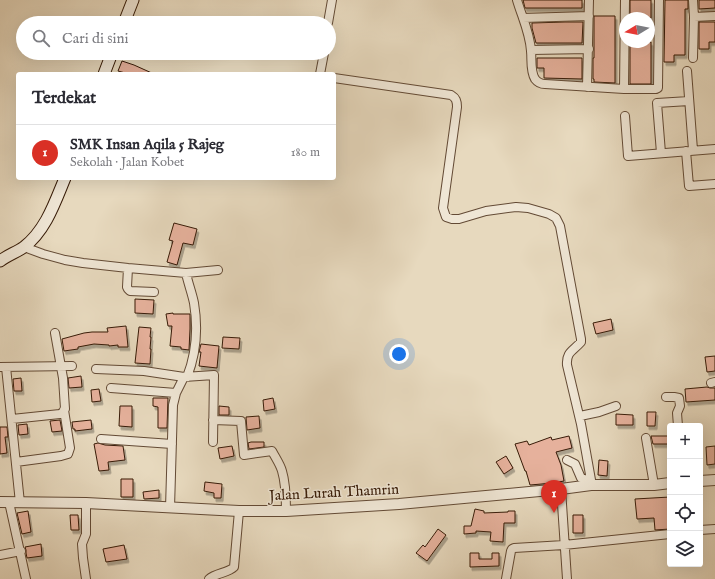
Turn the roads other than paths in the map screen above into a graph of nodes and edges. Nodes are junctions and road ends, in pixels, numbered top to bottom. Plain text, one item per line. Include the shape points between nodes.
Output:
1 (133, 0) edge
2 (332, 0) edge
3 (517, 0) edge
4 (589, 0) edge
5 (625, 0) edge
6 (659, 0) edge
7 (693, 0) edge
8 (127, 16) edge
9 (329, 16) edge
10 (589, 16) junction
11 (694, 16) junction
12 (715, 16) edge
13 (523, 18) junction
14 (531, 50) junction
15 (589, 50) junction
16 (693, 58) dead end
17 (109, 60) edge
18 (323, 60) edge
19 (687, 71) dead end
20 (105, 72) edge
21 (320, 72) edge
22 (336, 78) edge
23 (587, 87) junction
24 (624, 89) junction
25 (689, 101) junction
26 (625, 116) dead end
27 (715, 149) edge
28 (690, 151) junction
29 (661, 153) junction
30 (64, 180) edge
31 (715, 184) edge
32 (24, 247) junction
33 (0, 261) edge
34 (128, 268) junction
35 (218, 270) dead end
36 (186, 273) junction
37 (154, 292) dead end
38 (55, 333) dead end
39 (61, 366) junction
40 (72, 366) dead end
41 (3, 367) edge
42 (96, 369) dead end
43 (185, 377) junction
44 (111, 388) dead end
45 (176, 393) junction
46 (666, 397) dead end
47 (616, 406) dead end
48 (64, 410) junction
49 (580, 416) junction
50 (12, 419) junction
51 (213, 420) junction
52 (678, 423) edge
53 (646, 438) dead end
54 (101, 439) dead end
55 (213, 442) dead end
56 (172, 444) junction
57 (567, 460) dead end
58 (16, 462) junction
59 (715, 480) edge
60 (703, 481) edge
61 (591, 482) junction
62 (667, 483) edge
63 (654, 485) junction
64 (561, 489) junction
65 (4, 502) edge
66 (20, 502) junction
67 (86, 503) junction
68 (170, 508) junction
69 (239, 511) junction
70 (286, 511) junction
71 (715, 529) edge
72 (703, 530) edge
73 (667, 534) edge
74 (564, 544) junction
75 (20, 551) junction
76 (0, 555) edge
77 (26, 579) edge
78 (86, 579) edge
79 (209, 579) edge
80 (506, 579) edge
81 (567, 579) edge

1 - 8 main road
2 - 9 street
3 - 13 street
4 - 10 street
5 - 24 street
6 - 24 street via 658,88
7 - 11 street
10 - 13 street
10 - 15 street
11 - 12 street
11 - 16 street
13 - 14 street
14 - 15 street
14 - 23 street via 533,73 540,84
15 - 23 street
17 - 20 main road
18 - 21 street
19 - 25 street
22 - 49 street via 451,95 456,99 443,208 446,217 459,219 486,211 516,207 528,208 556,218 560,226 581,339 567,360
23 - 24 street
25 - 28 street
25 - 29 street via 657,103
26 - 29 street via 628,156
27 - 28 street
28 - 29 street
28 - 31 street via 689,186
30 - 32 main road via 41,229
32 - 33 main road
32 - 34 street via 65,260
34 - 36 street
34 - 37 street via 127,288 130,291
35 - 36 street
36 - 43 street via 194,303 196,329 192,362
38 - 39 street
39 - 40 street
39 - 41 street
39 - 48 street
41 - 50 street
42 - 43 street via 144,370
43 - 45 street
43 - 51 street via 214,375
44 - 45 street
45 - 56 street via 173,405
46 - 52 street via 679,398
47 - 49 street
48 - 50 street via 60,414
48 - 58 street via 70,448 68,454
49 - 61 street
50 - 58 street
51 - 55 street
51 - 70 street via 241,421 244,455 272,451 282,469 285,481
53 - 63 street
54 - 56 street
56 - 68 street
57 - 61 street via 575,464 581,478
58 - 66 street
59 - 60 street
61 - 63 street, Jalan Lurah Thamrin
61 - 64 street, Jalan Lurah Thamrin
62 - 63 street, Jalan Lurah Thamrin
64 - 70 street, Jalan Lurah Thamrin
64 - 74 street
65 - 66 street, Jalan Lurah Thamrin
65 - 75 street
66 - 67 street, Jalan Lurah Thamrin
67 - 68 street, Jalan Lurah Thamrin
67 - 78 street via 86,534 82,544
68 - 69 street, Jalan Lurah Thamrin
69 - 70 street, Jalan Lurah Thamrin
69 - 79 street via 234,567
71 - 72 street
73 - 74 street
74 - 80 street via 512,549
74 - 81 street
75 - 76 street
75 - 77 street

